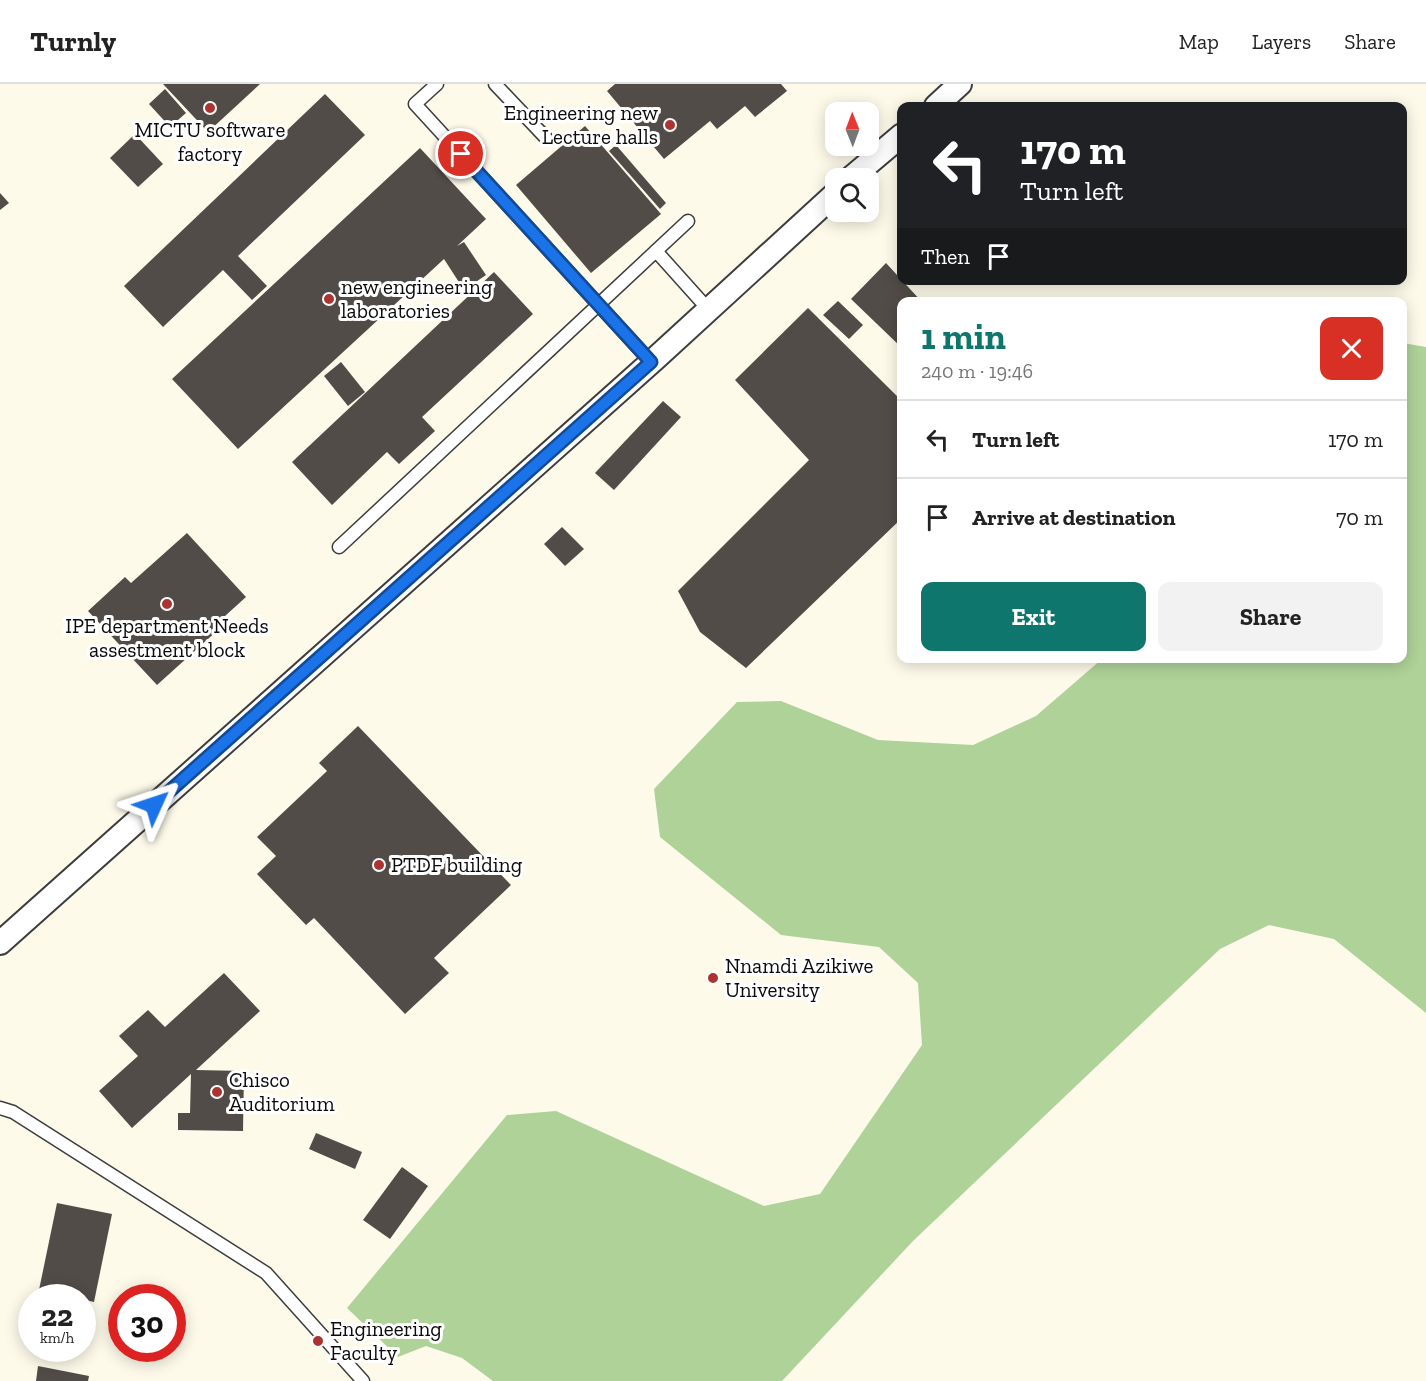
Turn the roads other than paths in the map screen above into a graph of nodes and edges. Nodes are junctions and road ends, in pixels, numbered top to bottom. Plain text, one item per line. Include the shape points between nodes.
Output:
1 (437, 84) edge
2 (495, 84) edge
3 (960, 84) edge
4 (940, 102) edge
5 (546, 138) dead end
6 (897, 139) edge
7 (864, 168) edge
8 (825, 203) edge
9 (688, 221) dead end
10 (656, 251) junction
11 (599, 305) junction
12 (708, 309) junction
13 (651, 362) junction
14 (339, 547) dead end
15 (0, 943) edge
16 (0, 1108) edge
17 (363, 1381) edge

1 - 11 lane via 415,104
2 - 5 lane
3 - 4 street
6 - 7 street
8 - 12 street
9 - 10 lane
10 - 11 lane
10 - 12 lane
11 - 13 lane
11 - 14 lane
12 - 13 street
13 - 15 street
16 - 17 lane via 13,1112 266,1273

